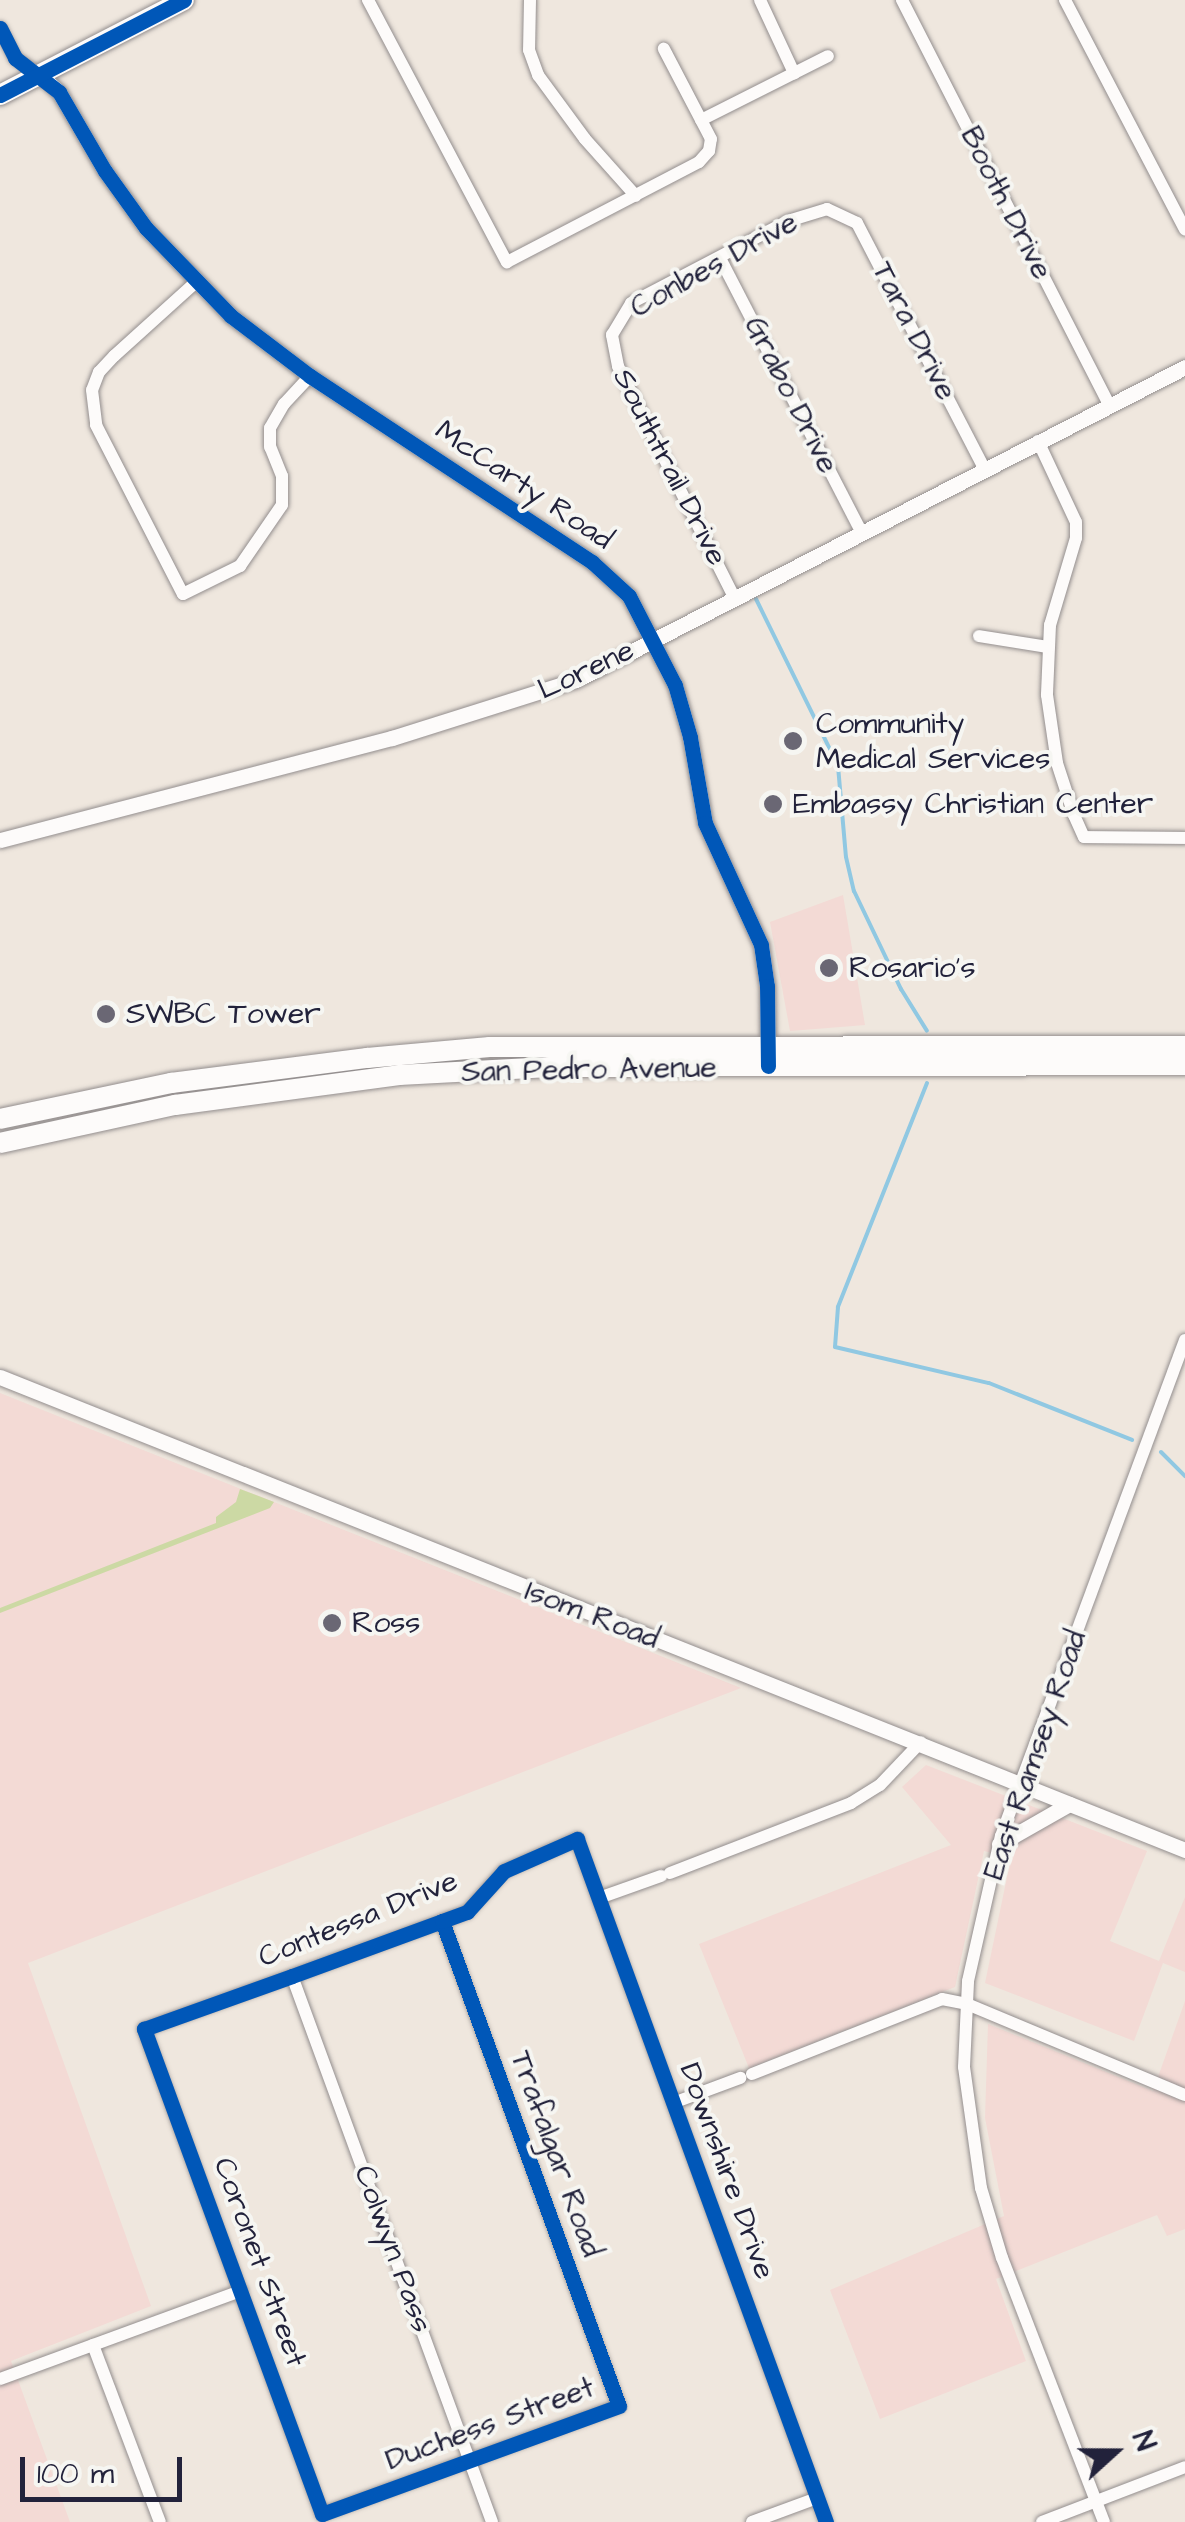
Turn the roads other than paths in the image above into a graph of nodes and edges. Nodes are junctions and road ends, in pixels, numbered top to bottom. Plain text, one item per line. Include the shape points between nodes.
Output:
1 (184, 0) edge
2 (368, 0) edge
3 (530, 0) edge
4 (760, 0) edge
5 (902, 0) edge
6 (1065, 0) edge
7 (0, 28) edge
8 (664, 48) dead end
9 (828, 56) dead end
10 (794, 73) junction
11 (40, 75) junction
12 (0, 96) edge
13 (702, 120) junction
14 (636, 196) junction
15 (828, 209) joint
16 (1185, 230) edge
17 (720, 258) junction
18 (196, 282) junction
19 (612, 335) joint
20 (1185, 366) edge
21 (310, 376) junction
22 (1109, 405) junction
23 (1038, 441) junction
24 (984, 468) junction
25 (862, 533) junction
26 (734, 598) junction
27 (979, 636) dead end
28 (654, 639) junction
29 (1048, 648) junction
30 (1185, 838) edge
31 (0, 840) edge
32 (1185, 1046) edge
33 (768, 1056) junction
34 (1042, 1056) junction
35 (1185, 1065) edge
36 (155, 1086) junction
37 (120, 1093) junction
38 (158, 1108) junction
39 (125, 1115) junction
40 (0, 1119) edge
41 (0, 1143) edge
42 (1185, 1340) edge
43 (0, 1376) edge
44 (921, 1742) junction
45 (1020, 1783) junction
46 (1069, 1804) junction
47 (577, 1838) joint
48 (999, 1844) junction
49 (1185, 1850) edge
50 (599, 1898) junction
51 (442, 1921) junction
52 (292, 1976) junction
53 (967, 2004) junction
54 (144, 2029) joint
55 (1185, 2095) edge
56 (673, 2103) junction
57 (241, 2291) junction
58 (94, 2345) junction
59 (0, 2379) edge
60 (619, 2406) joint
61 (470, 2460) junction
62 (1185, 2467) edge
63 (817, 2498) junction
64 (1096, 2502) junction
65 (322, 2514) joint
66 (160, 2522) edge
67 (492, 2522) edge
68 (752, 2522) edge
69 (826, 2522) edge
70 (1042, 2522) edge
71 (1104, 2522) edge

1 - 11 main road
2 - 14 street via 507,262
3 - 14 street via 530,50 538,75 584,140
4 - 10 street
5 - 22 street, Booth Drive
6 - 16 street
7 - 11 street via 16,58
8 - 13 street
9 - 10 street
10 - 13 street
11 - 12 main road
11 - 18 street, McCarty Road via 59,92 146,228
13 - 14 street via 710,151
15 - 17 street, Conbes Drive via 788,221
15 - 24 street, Tara Drive via 864,233
17 - 19 street, Conbes Drive via 631,304
17 - 25 street, Grabo Drive
18 - 21 street, McCarty Road
18 - 21 street via 99,372 92,390 92,409 183,594 240,566 282,505 270,428
19 - 26 street, Southtrail Drive via 618,366
20 - 22 street, Lorene
21 - 28 street, McCarty Road via 606,572
22 - 23 street, Lorene
23 - 24 street, Lorene
23 - 29 street via 1076,522
24 - 25 street, Lorene
25 - 26 street, Lorene
26 - 28 street, Lorene
27 - 29 street
28 - 31 street, Lorene via 576,680 507,705
28 - 33 street, McCarty Road via 685,712 705,823 761,945
29 - 30 street via 1050,729 1084,838
32 - 34 main road, San Pedro Avenue
33 - 34 main road, San Pedro Avenue
33 - 36 main road, San Pedro Avenue via 490,1047
33 - 38 main road, San Pedro Avenue via 399,1076
34 - 35 main road, San Pedro Avenue
36 - 37 main road, San Pedro Avenue
36 - 38 main road
37 - 39 main road
37 - 40 main road, San Pedro Avenue
38 - 39 main road, San Pedro Avenue
39 - 41 main road, San Pedro Avenue
42 - 45 street, East Ramsey Road
43 - 44 street, Isom Road
44 - 45 street, Isom Road
44 - 50 street via 880,1785 851,1803
45 - 46 street, Isom Road
45 - 48 street, East Ramsey Road
46 - 48 street
46 - 49 street, Isom Road
47 - 50 street, Downshire Drive
47 - 51 street, Contessa Drive via 504,1870 477,1903
48 - 53 street, East Ramsey Road
50 - 56 street, Downshire Drive
51 - 52 street, Contessa Drive
51 - 60 street, Trafalgar Road
52 - 54 street, Contessa Drive
52 - 61 street, Colwyn Pass
53 - 55 street
53 - 56 street via 942,1999
53 - 64 street, East Ramsey Road via 964,2067 981,2188
54 - 57 street, Coronet Street
56 - 63 street, Downshire Drive
57 - 58 street
57 - 65 street, Coronet Street
58 - 59 street
58 - 66 street
60 - 61 street, Duchess Street
61 - 65 street, Duchess Street
61 - 67 street, Colwyn Pass
62 - 64 street
63 - 68 street
63 - 69 street, Downshire Drive
64 - 70 street
64 - 71 street, East Ramsey Road

